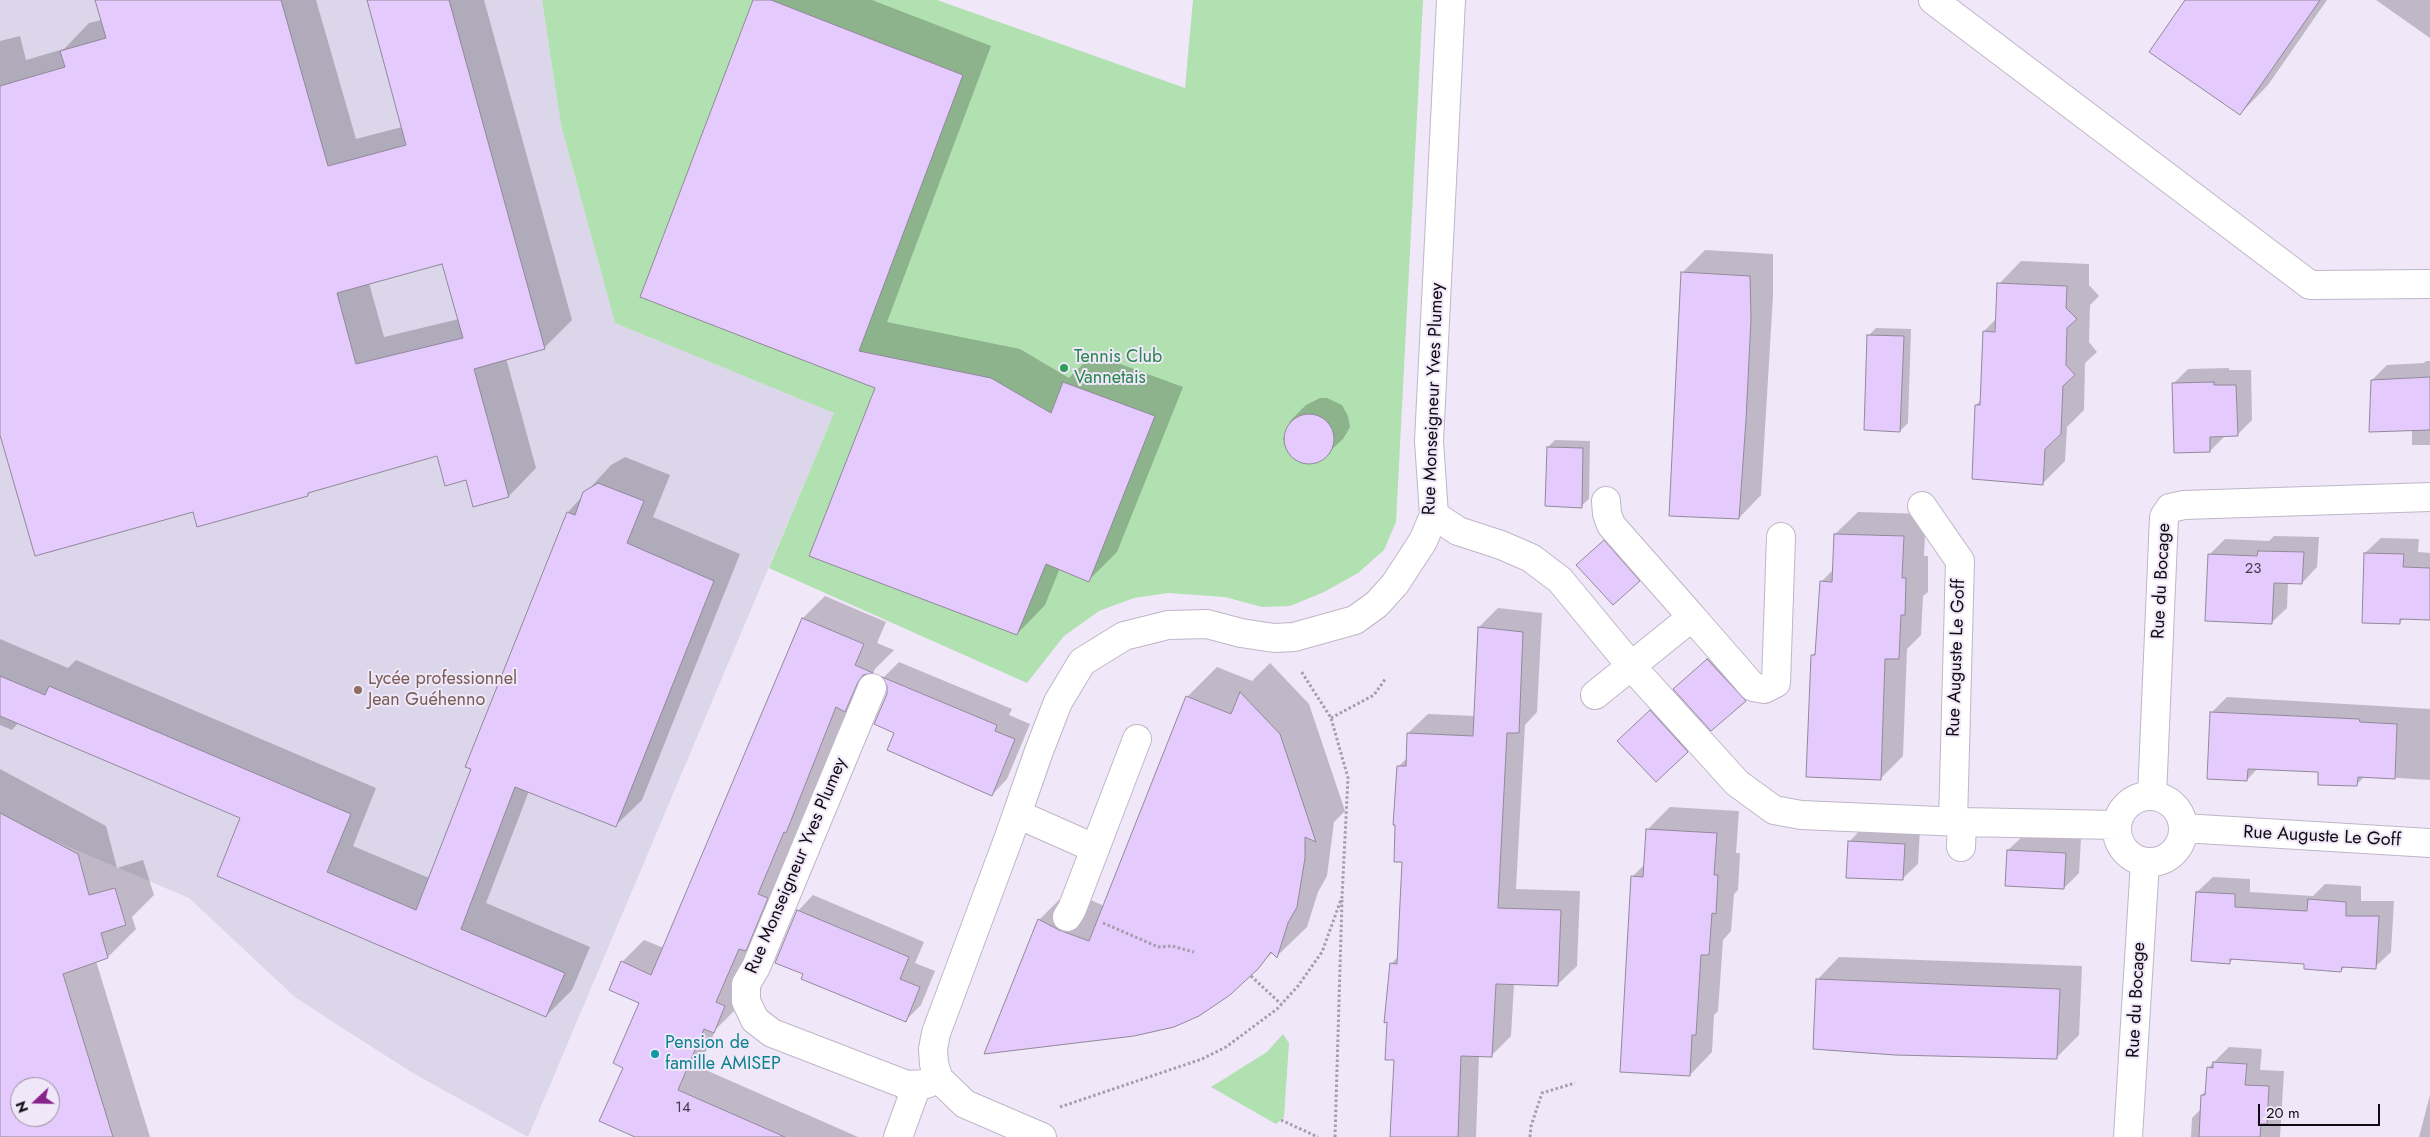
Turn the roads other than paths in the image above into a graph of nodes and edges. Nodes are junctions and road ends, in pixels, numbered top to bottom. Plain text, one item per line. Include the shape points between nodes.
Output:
1 (1451, 0) edge
2 (1933, 0) edge
3 (2430, 284) edge
4 (2430, 497) edge
5 (1606, 501) dead end
6 (1922, 506) dead end
7 (1434, 516) junction
8 (1781, 537) dead end
9 (1692, 617) junction
10 (1632, 667) junction
11 (872, 688) dead end
12 (1595, 695) dead end
13 (1137, 739) dead end
14 (2152, 796) junction
15 (1016, 814) junction
16 (2116, 825) junction
17 (2183, 828) junction
18 (1959, 830) junction
19 (2430, 843) edge
20 (1094, 848) junction
21 (2145, 862) junction
22 (1069, 913) road end
23 (928, 1082) junction
24 (898, 1137) edge
25 (1042, 1137) edge
26 (2128, 1137) edge

1 - 7 street, Rue Monseigneur Yves Plumey via 1430,440
2 - 3 street via 2310,285
4 - 14 street, Rue du Bocage via 2170,508 2164,517
5 - 9 street via 1611,525
6 - 18 street, Rue Auguste Le Goff via 1960,561
7 - 10 street via 1458,531 1530,558 1560,580
7 - 15 street, Rue Monseigneur Yves Plumey via 1423,541 1395,584 1377,604 1354,620 1294,637 1274,638 1207,624 1168,625 1124,636 1082,662 1058,702
8 - 9 street via 1776,683 1764,689 1753,687
9 - 10 street
10 - 12 street
10 - 18 street via 1737,783 1774,810
11 - 23 street, Rue Monseigneur Yves Plumey via 760,958 746,984 746,1001 755,1020 772,1034 899,1083
13 - 20 street
14 - 16 street via 2136,798 2123,809
14 - 17 street via 2168,800 2178,812
15 - 20 street
15 - 23 street, Rue Monseigneur Yves Plumey via 936,1033 934,1064
16 - 18 street
16 - 21 street via 2119,842 2129,855
17 - 19 street, Rue Auguste Le Goff
17 - 21 street via 2178,846 2164,859
20 - 22 street
21 - 26 street, Rue du Bocage
23 - 24 street
23 - 25 street, Rue Monseigneur Yves Plumey via 964,1104

